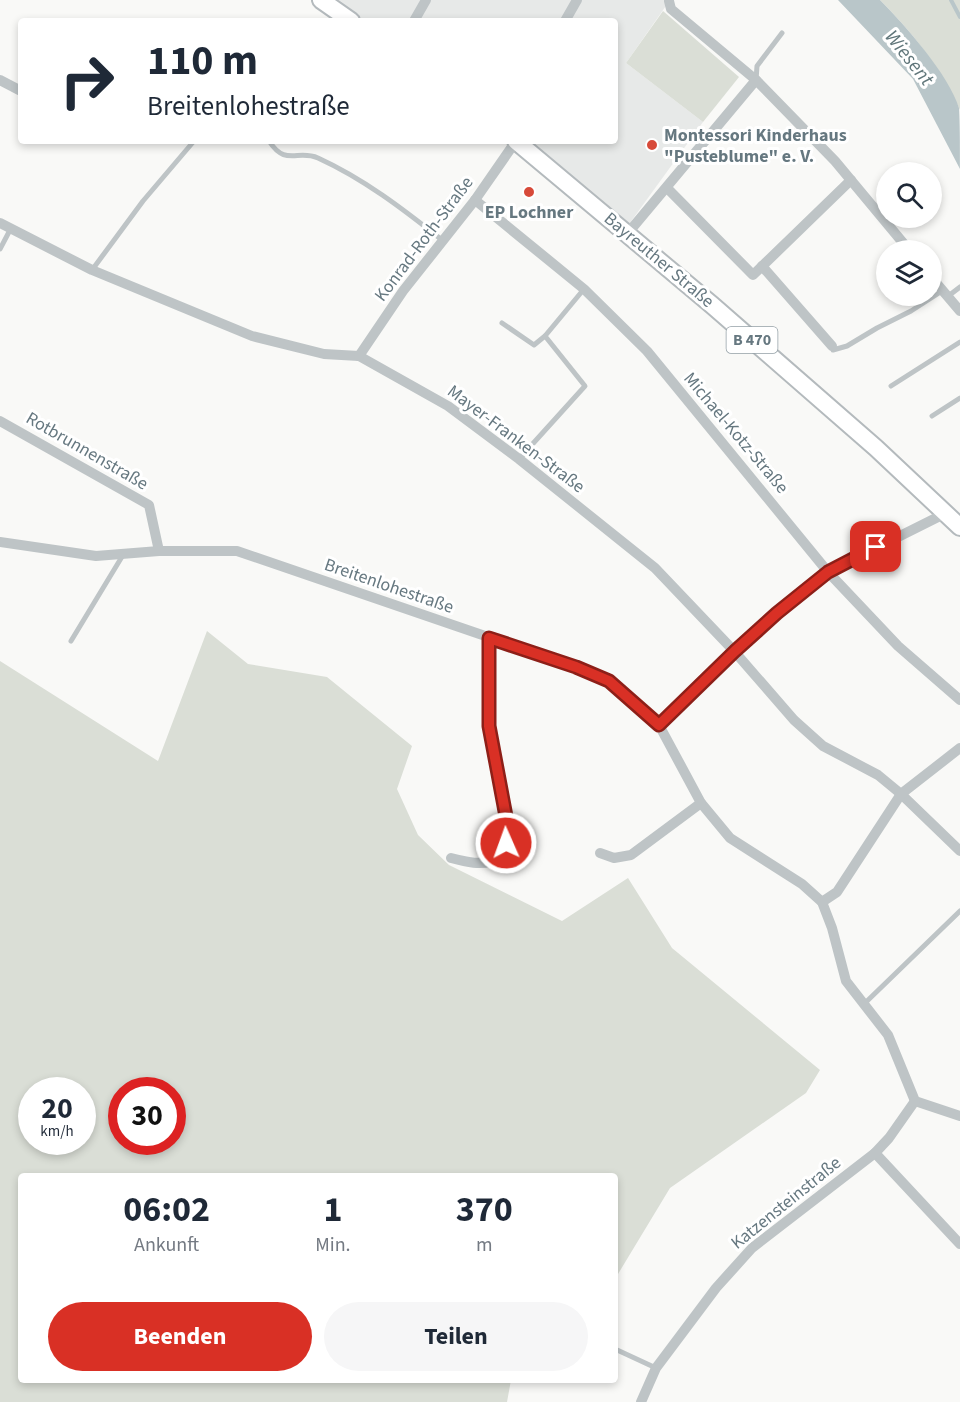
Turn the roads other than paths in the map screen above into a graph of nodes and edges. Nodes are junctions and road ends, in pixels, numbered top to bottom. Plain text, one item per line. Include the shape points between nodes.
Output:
1 (321, 0) edge
2 (426, 0) edge
3 (577, 0) edge
4 (669, 1) edge
5 (347, 18) edge
6 (416, 18) edge
7 (567, 18) edge
8 (782, 33) dead end
9 (0, 80) edge
10 (756, 80) junction
11 (18, 89) edge
12 (191, 144) edge
13 (271, 144) edge
14 (514, 144) edge
15 (520, 144) edge
16 (851, 180) junction
17 (667, 188) junction
18 (475, 200) junction
19 (0, 223) edge
20 (10, 230) junction
21 (628, 233) junction
22 (442, 240) junction
23 (901, 240) edge
24 (0, 249) edge
25 (762, 266) junction
26 (92, 270) junction
27 (960, 288) edge
28 (584, 289) junction
29 (942, 290) edge
30 (945, 294) junction
31 (960, 311) edge
32 (502, 323) dead end
33 (545, 336) junction
34 (960, 342) edge
35 (832, 348) joint
36 (359, 356) junction
37 (891, 386) dead end
38 (960, 398) edge
39 (932, 416) dead end
40 (0, 421) edge
41 (519, 459) junction
42 (956, 522) edge
43 (0, 542) edge
44 (159, 551) junction
45 (124, 554) junction
46 (828, 572) junction
47 (489, 638) junction
48 (71, 641) dead end
49 (735, 651) junction
50 (960, 700) edge
51 (659, 725) junction
52 (960, 748) edge
53 (901, 794) junction
54 (700, 803) junction
55 (960, 851) edge
56 (600, 853) dead end
57 (451, 858) dead end
58 (822, 902) junction
59 (960, 912) edge
60 (863, 1005) junction
61 (915, 1101) junction
62 (960, 1116) edge
63 (875, 1153) junction
64 (960, 1244) edge
65 (618, 1350) edge
66 (656, 1368) junction
67 (641, 1402) edge

1 - 5 main road
2 - 6 street
3 - 7 street
4 - 10 street via 670,9
8 - 10 lane via 757,66
9 - 11 street
10 - 16 street
10 - 17 street
12 - 26 lane
13 - 22 lane via 275,151 289,157 315,157 355,178 386,196
14 - 18 street, Konrad-Roth-Straße
15 - 21 main road, Bayreuther Straße / B 470
16 - 23 street
16 - 25 street
17 - 21 street
17 - 25 street via 753,275
18 - 22 street, Konrad-Roth-Straße
18 - 28 street, Michael-Kotz-Straße
19 - 20 street, Mayer-Franken-Straße
20 - 24 lane
20 - 26 street, Mayer-Franken-Straße
21 - 42 main road, Bayreuther Straße / B 470
22 - 36 street, Konrad-Roth-Straße
25 - 35 street
26 - 36 street, Mayer-Franken-Straße via 252,336 324,354
27 - 30 lane
28 - 33 lane
28 - 46 street, Michael-Kotz-Straße via 647,351
29 - 30 street
30 - 31 street
30 - 35 lane via 847,346
32 - 33 lane via 534,345
33 - 41 lane via 585,386
34 - 37 lane
36 - 41 street, Mayer-Franken-Straße via 448,406
38 - 39 lane
40 - 44 street, Rotbrunnenstraße via 149,505
41 - 49 street, Mayer-Franken-Straße via 655,568
42 - 46 street
43 - 45 street, Breitenlohestraße via 96,556
44 - 45 street, Breitenlohestraße
44 - 47 street, Breitenlohestraße via 237,551
45 - 48 lane
46 - 49 street
46 - 50 street, Michael-Kotz-Straße via 898,646
47 - 51 street, Breitenlohestraße via 609,681
47 - 57 street via 489,726 508,827 506,843 499,855 487,863
49 - 51 street
49 - 53 street, Mayer-Franken-Straße via 816,740
51 - 54 street, Breitenlohestraße
52 - 53 street
53 - 55 street, Mayer-Franken-Straße
53 - 58 street via 837,892
54 - 56 street via 631,855 614,858
54 - 58 street, Breitenlohestraße via 730,838 802,884
58 - 60 street, Breitenlohestraße via 846,981
59 - 60 lane
60 - 61 street, Breitenlohestraße via 888,1035
61 - 62 street
61 - 63 street, Katzensteinstraße
63 - 64 street
63 - 66 street, Katzensteinstraße via 752,1248 716,1288
65 - 66 lane
66 - 67 street, Katzensteinstraße

